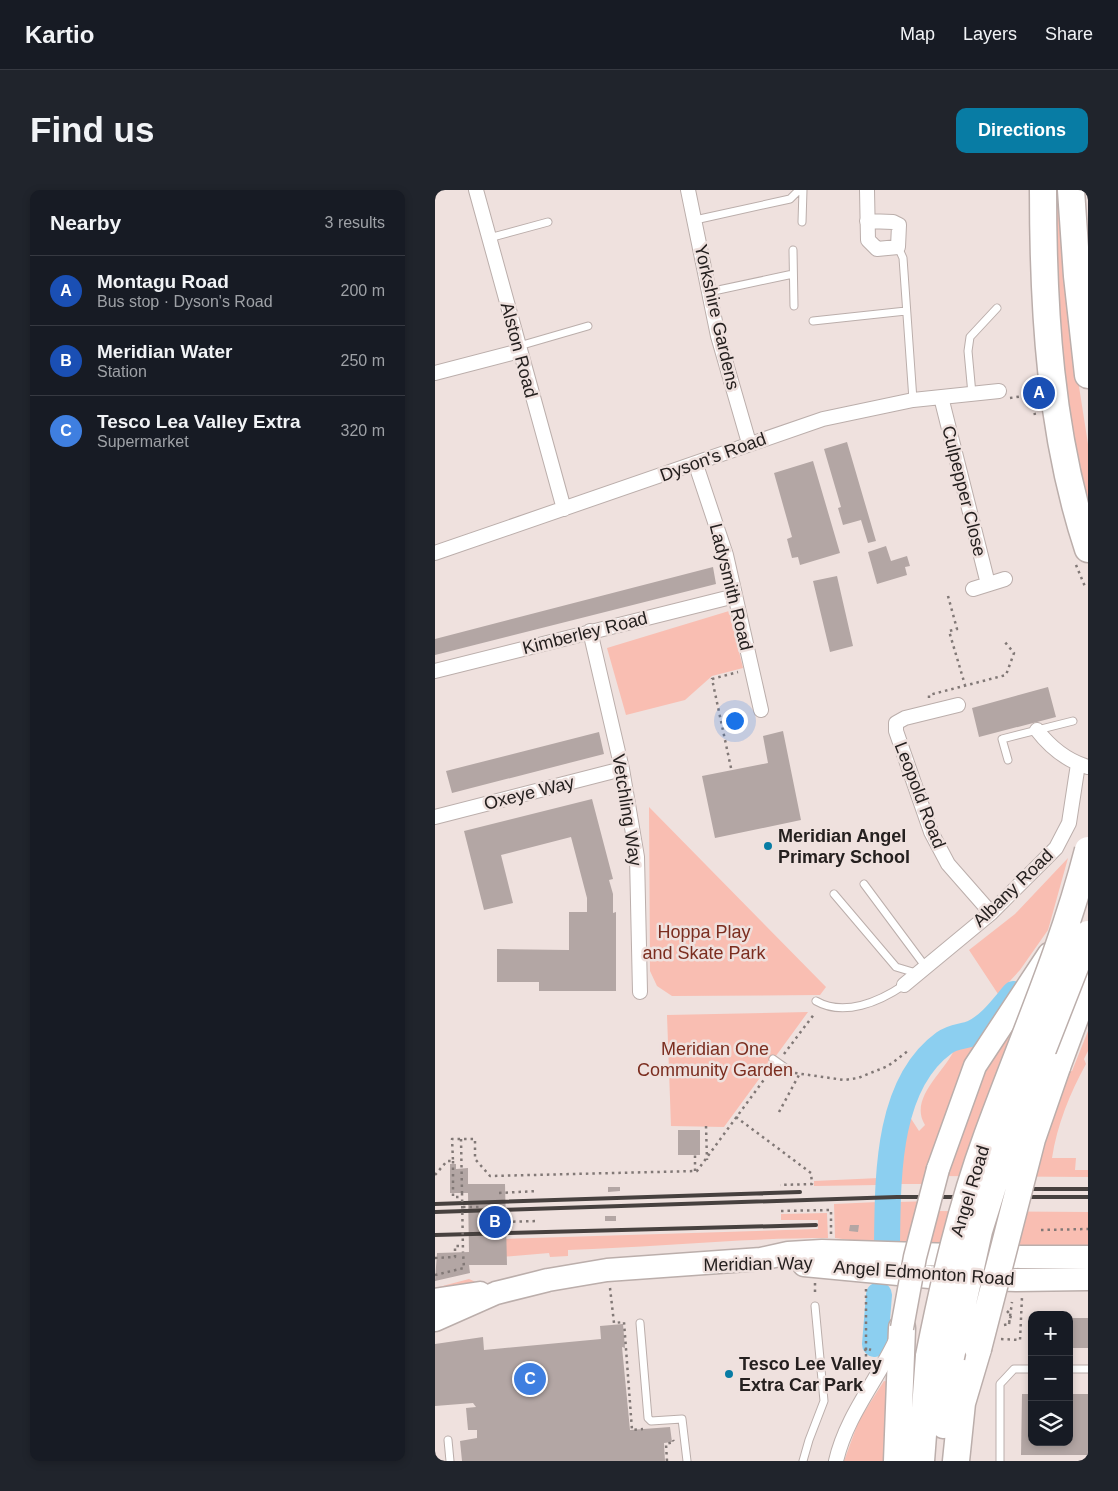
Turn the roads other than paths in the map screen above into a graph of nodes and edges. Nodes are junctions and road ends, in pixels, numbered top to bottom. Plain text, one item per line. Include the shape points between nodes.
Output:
1 (476, 190) edge
2 (688, 190) edge
3 (799, 190) edge
4 (803, 190) edge
5 (867, 190) edge
6 (1043, 190) edge
7 (1071, 190) edge
8 (695, 220) junction
9 (867, 221) junction
10 (548, 222) dead end
11 (802, 222) dead end
12 (489, 238) junction
13 (898, 247) junction
14 (793, 250) dead end
15 (793, 274) junction
16 (709, 292) junction
17 (794, 306) dead end
18 (997, 308) dead end
19 (906, 311) junction
20 (813, 321) dead end
21 (588, 326) dead end
22 (519, 348) junction
23 (435, 373) edge
24 (1088, 375) edge
25 (972, 394) junction
26 (1002, 395) road end
27 (941, 397) junction
28 (913, 400) junction
29 (749, 443) junction
30 (695, 465) junction
31 (564, 509) junction
32 (1088, 548) edge
33 (435, 553) edge
34 (1005, 580) dead end
35 (988, 584) junction
36 (973, 589) dead end
37 (735, 596) junction
38 (590, 632) junction
39 (435, 671) edge
40 (958, 705) dead end
41 (761, 710) dead end
42 (1073, 721) dead end
43 (1037, 730) junction
44 (1008, 760) dead end
45 (1083, 766) edge
46 (623, 769) junction
47 (435, 817) edge
48 (1088, 850) edge
49 (1088, 883) edge
50 (864, 884) dead end
51 (834, 894) dead end
52 (991, 914) junction
53 (1088, 934) edge
54 (921, 969) junction
55 (1088, 983) edge
56 (904, 985) joint
57 (640, 992) dead end
58 (819, 1003) road end
59 (775, 1061) road end
60 (787, 1069) road end
61 (1088, 1256) edge
62 (761, 1259) junction
63 (1088, 1279) edge
64 (495, 1293) junction
65 (435, 1300) edge
66 (815, 1306) road end
67 (435, 1320) edge
68 (641, 1323) dead end
69 (898, 1342) junction
70 (940, 1356) junction
71 (1028, 1369) edge
72 (1073, 1369) edge
73 (1088, 1369) edge
74 (448, 1440) dead end
75 (450, 1461) edge
76 (687, 1461) edge
77 (803, 1461) edge
78 (836, 1461) edge
79 (897, 1461) edge
80 (921, 1461) edge
81 (942, 1461) edge
82 (956, 1461) edge
83 (1000, 1461) edge

1 - 12 street, Alston Road
2 - 8 street, Yorkshire Gardens
3 - 8 lane via 790,199
4 - 11 lane
5 - 9 street
6 - 32 highway via 1043,275 1051,376 1078,517
7 - 24 highway
8 - 16 street, Yorkshire Gardens
9 - 13 street via 867,240 871,245 877,249
9 - 13 street via 899,225
10 - 12 lane
12 - 22 street, Alston Road
13 - 19 lane via 903,258
14 - 15 lane
15 - 16 lane
15 - 17 lane
16 - 29 street, Yorkshire Gardens via 727,372
18 - 25 lane via 970,337 968,352
19 - 20 lane
19 - 28 lane
21 - 22 lane
22 - 23 street
22 - 31 street, Alston Road
25 - 26 street, Dyson's Road
25 - 27 street, Dyson's Road
27 - 28 street, Dyson's Road
27 - 35 street, Culpepper Close
28 - 29 street, Dyson's Road via 823,419
29 - 30 street, Dyson's Road
30 - 31 street, Dyson's Road
30 - 37 street, Ladysmith Road via 726,556
31 - 33 street, Dyson's Road
34 - 35 street
35 - 36 street
37 - 38 street, Kimberley Road
37 - 41 street, Ladysmith Road
38 - 39 street, Kimberley Road
38 - 46 street, Vetchling Way
40 - 52 street, Leopold Road via 905,718 896,723 896,731 931,832 948,864
42 - 43 lane
43 - 44 lane via 1002,739
43 - 45 street via 1053,747
45 - 52 street, Albany Road via 1064,836
46 - 47 street, Oxeye Way
46 - 57 street, Vetchling Way via 637,857
48 - 70 highway, Angel Road, bridge via 1060,946 969,1188 944,1279
49 - 69 main road, bridge via 1069,924 989,1042 965,1090 915,1257
50 - 54 lane
51 - 54 lane via 896,968
52 - 54 street, Albany Road
53 - 70 highway, Angel Road, bridge via 1005,1149
54 - 56 street, Albany Road
55 - 82 highway, bridge via 1032,1139 988,1348 962,1403
56 - 58 lane via 893,993 859,1006 844,1009
59 - 60 lane
61 - 62 main road, Angel Edmonton Road via 831,1251 788,1252
62 - 63 main road, Angel Edmonton Road via 893,1274 1016,1280
62 - 64 main road, Angel Edmonton Road via 607,1270
64 - 65 main road, Angel Edmonton Road
64 - 67 main road, Angel Edmonton Road
66 - 77 lane via 824,1401
68 - 76 lane via 648,1418 651,1421 682,1419
69 - 78 street via 853,1415
69 - 79 highway
70 - 80 highway, Angel Road
70 - 81 highway, Angel Road
71 - 83 lane via 1014,1369 1000,1384
72 - 73 lane
74 - 75 lane

